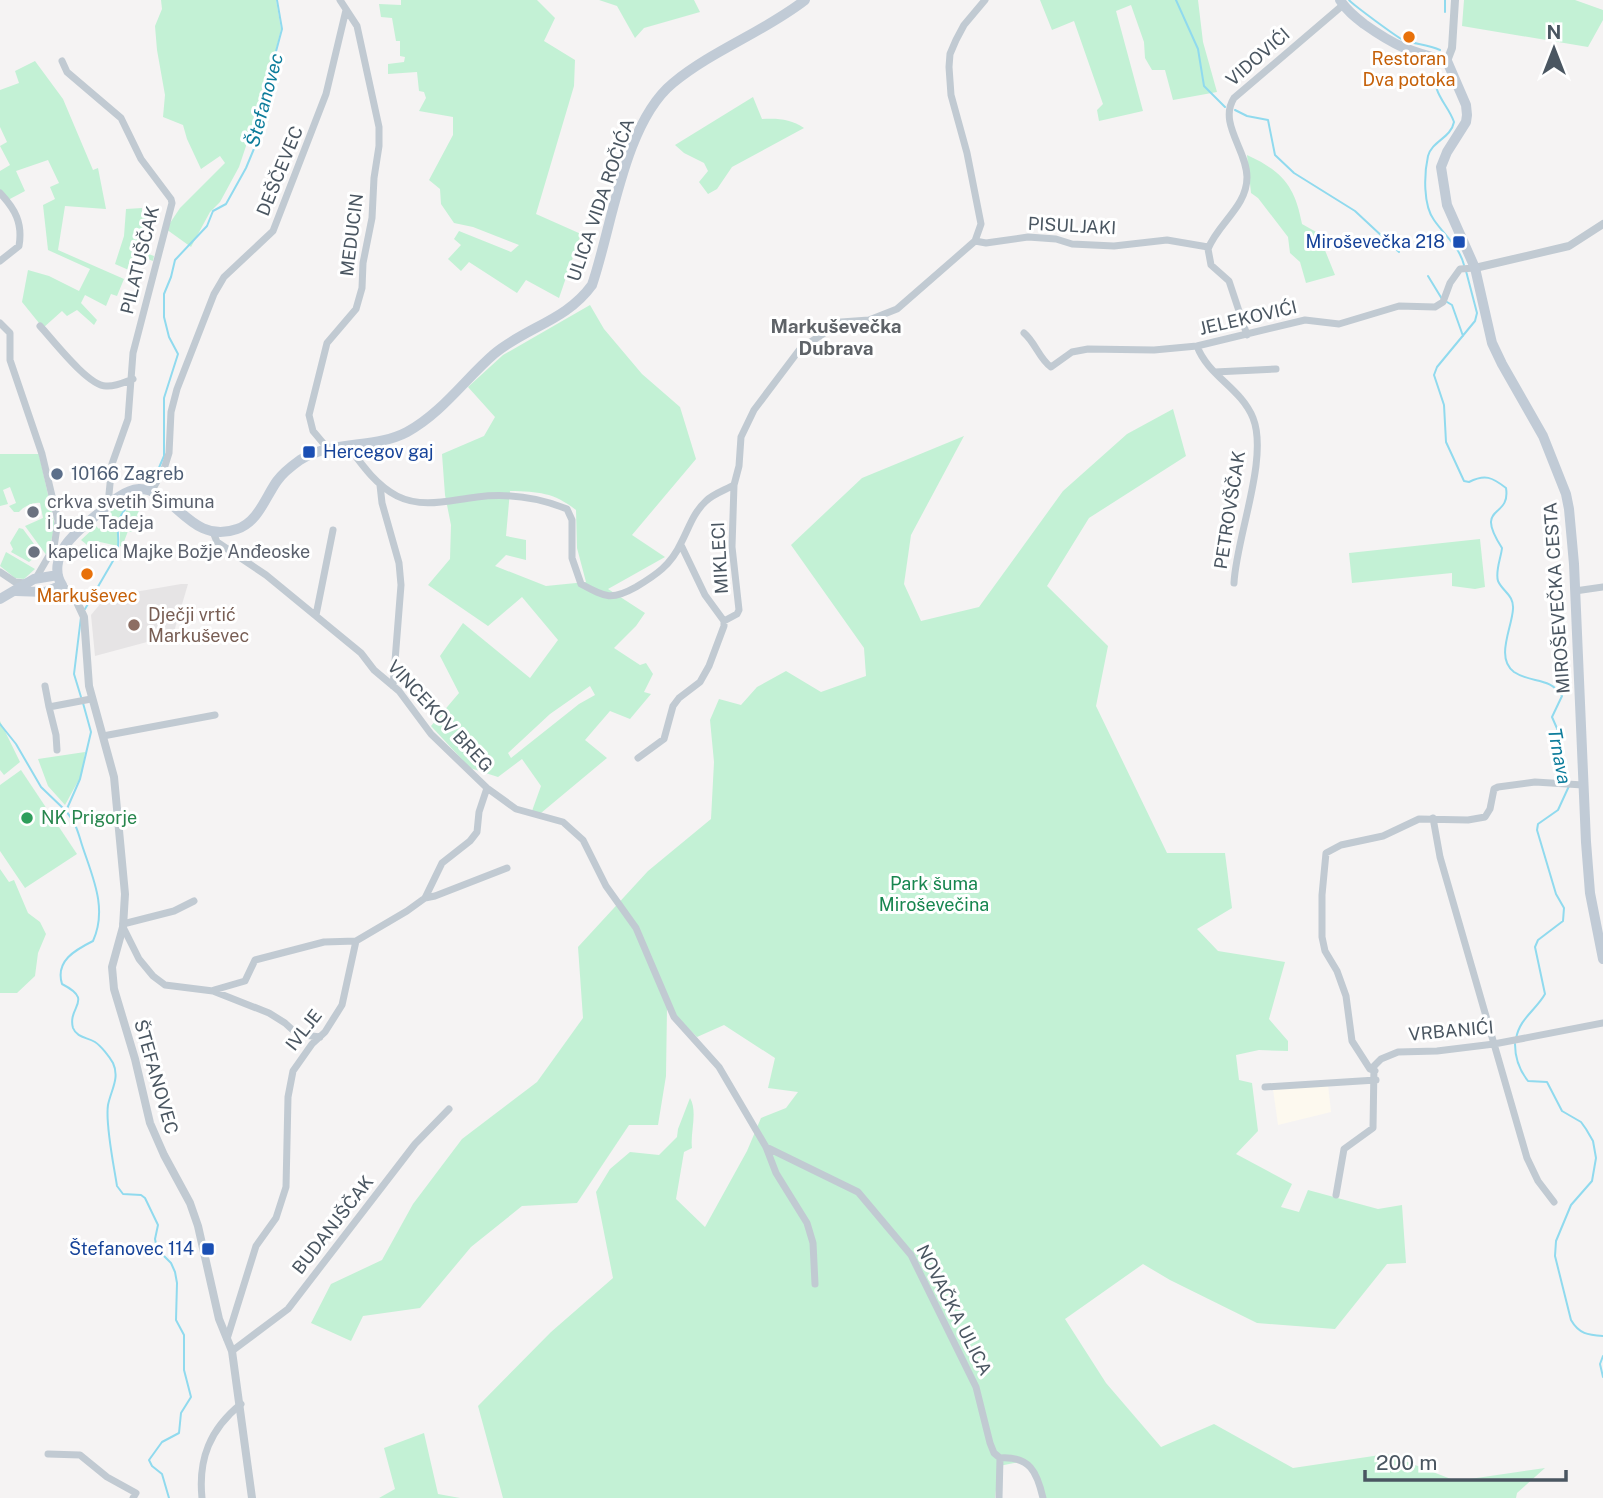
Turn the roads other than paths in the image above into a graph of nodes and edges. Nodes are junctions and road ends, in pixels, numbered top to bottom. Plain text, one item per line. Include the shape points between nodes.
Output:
1 (340, 0) edge
2 (805, 0) edge
3 (985, 0) edge
4 (1455, 0) edge
5 (1342, 3) edge
6 (346, 10) junction
7 (62, 61) dead end
8 (1447, 61) junction
9 (0, 192) edge
10 (1603, 224) edge
11 (975, 241) junction
12 (1208, 247) junction
13 (0, 261) edge
14 (1468, 268) junction
15 (0, 323) edge
16 (40, 326) dead end
17 (1024, 333) dead end
18 (1247, 335) junction
19 (0, 345) edge
20 (1197, 346) junction
21 (9, 353) junction
22 (1276, 369) dead end
23 (1215, 372) junction
24 (133, 379) junction
25 (348, 446) junction
26 (329, 450) junction
27 (380, 485) junction
28 (734, 485) junction
29 (146, 490) junction
30 (110, 503) junction
31 (333, 530) dead end
32 (213, 532) junction
33 (681, 545) junction
34 (0, 572) edge
35 (32, 580) junction
36 (60, 580) junction
37 (1234, 583) dead end
38 (1603, 587) edge
39 (16, 591) junction
40 (1575, 591) junction
41 (35, 593) junction
42 (0, 599) edge
43 (316, 615) junction
44 (724, 621) junction
45 (45, 686) dead end
46 (393, 686) junction
47 (86, 700) junction
48 (49, 707) junction
49 (215, 715) dead end
50 (103, 736) junction
51 (57, 750) dead end
52 (638, 758) dead end
53 (1583, 785) junction
54 (487, 788) junction
55 (1433, 818) junction
56 (507, 868) dead end
57 (425, 898) junction
58 (194, 901) dead end
59 (123, 926) junction
60 (356, 941) junction
61 (1603, 959) edge
62 (213, 991) junction
63 (1603, 1023) edge
64 (320, 1037) junction
65 (1494, 1044) junction
66 (1375, 1071) junction
67 (1376, 1080) junction
68 (1265, 1087) dead end
69 (449, 1108) dead end
70 (766, 1147) junction
71 (1336, 1195) dead end
72 (1554, 1202) dead end
73 (815, 1284) dead end
74 (227, 1339) junction
75 (232, 1351) junction
76 (241, 1404) junction
77 (48, 1454) dead end
78 (1000, 1458) junction
79 (133, 1498) edge
80 (202, 1498) edge
81 (252, 1498) edge
82 (999, 1498) edge
83 (1043, 1498) edge

1 - 6 street
2 - 25 main road, ULICA VIDA ROČIĆA via 671,83 656,100 628,158 599,265 583,299 495,354 407,432
3 - 11 street via 964,25 949,67 951,95 981,224
4 - 8 street
5 - 8 main road via 1394,44
5 - 12 street, VIDOVIĆI via 1230,104 1229,122 1246,183 1235,211
6 - 26 street, MEDUCIN via 357,26 379,146 362,288 356,309 327,343 309,415 313,431
6 - 29 street, DEŠČEVEC via 326,94 273,231 224,277 214,294 177,389 164,469
7 - 24 street, PILATUŠČAK via 67,72 121,118 141,159 171,199 133,353
8 - 14 main road, MIROŠEVEČKA CESTA via 1466,115 1461,133 1443,160 1441,174
9 - 13 street via 19,219 20,242
10 - 14 street via 1569,246
11 - 12 street, PISULJAKI via 1028,237 1114,246 1167,240
11 - 28 street via 897,309 869,320 841,322 800,349 754,410 741,437
12 - 18 street via 1212,265 1229,281
14 - 18 street, JELEKOVIĆI via 1432,308 1399,306 1339,324 1305,320
14 - 40 main road, MIROŠEVEČKA CESTA via 1492,343 1543,436 1566,494
15 - 21 street via 10,333
16 - 24 street via 98,385 108,387
17 - 20 street, JELEKOVIĆI via 1052,366 1072,352 1087,349
18 - 20 street, JELEKOVIĆI
19 - 21 street
20 - 23 street, PETROVŠČAK
21 - 35 street via 58,521 54,547
22 - 23 street
23 - 37 street, PETROVŠČAK via 1247,406 1257,436
24 - 30 street, PILATUŠČAK via 128,419 110,475
25 - 26 main road, ULICA VIDA ROČIĆA
25 - 27 street
26 - 32 main road, ULICA VIDA ROČIĆA via 300,460 278,479 249,523
27 - 33 street via 412,501 447,503 510,495 541,499 567,509 572,520 572,558 581,584 609,597 659,573
27 - 46 street via 401,585
28 - 33 street via 707,500 691,520
28 - 44 street, MIKLECI via 732,547 739,610
29 - 30 main road via 127,492
29 - 32 main road
30 - 36 main road via 65,544 58,561
31 - 43 street
32 - 43 street, VINCEKOV BREG via 217,542
33 - 44 street, MIKLECI via 705,595
34 - 35 street via 15,582
35 - 36 main road
35 - 39 main road
35 - 41 main road
36 - 41 main road via 50,591
36 - 47 street, ŠTEFANOVEC via 82,613
38 - 40 street
39 - 41 main road
39 - 42 main road
40 - 53 main road, MIROŠEVEČKA CESTA
43 - 46 street, VINCEKOV BREG
44 - 52 street, MIKLECI via 700,682 673,706 664,739
45 - 48 street
46 - 54 street, VINCEKOV BREG via 431,734
47 - 48 street
47 - 50 street, ŠTEFANOVEC
48 - 51 street
49 - 50 street
50 - 59 street, ŠTEFANOVEC via 114,777 125,894
53 - 55 street via 1535,782 1498,786 1485,817
53 - 61 main road, MIROŠEVEČKA CESTA via 1590,893
54 - 57 street via 477,832 442,863
54 - 70 street, VINCEKOV BREG via 516,809 563,822 583,840 606,886 636,928 665,1001 684,1031 719,1067
55 - 65 street
55 - 66 street via 1326,853 1321,924 1325,951 1346,996 1352,1041
56 - 57 street
57 - 60 street
58 - 59 street
59 - 62 street via 139,959 165,985
59 - 74 street, ŠTEFANOVEC via 112,967 114,989 150,1123 198,1226
60 - 62 street via 324,942 255,960 245,981
60 - 64 street, IVLJE via 342,1005
62 - 64 street via 269,1013 297,1034
63 - 65 street, VRBANIĆI
64 - 74 street, IVLJE via 293,1071 286,1187 276,1218 256,1246
65 - 66 street, VRBANIĆI via 1398,1052 1381,1059
65 - 72 street via 1527,1158
66 - 67 street
67 - 68 street
67 - 71 street via 1373,1128 1344,1149
69 - 75 street, BUDANJŠČAK via 415,1144 288,1309
70 - 73 street via 807,1223
70 - 78 street, NOVAČKA ULICA via 858,1192 911,1255 976,1387 990,1443
74 - 75 street, ŠTEFANOVEC
75 - 76 street, ŠTEFANOVEC
76 - 80 street via 214,1431 205,1451
76 - 81 street, ŠTEFANOVEC
77 - 79 street via 80,1455 136,1493
78 - 82 street
78 - 83 street via 1017,1459 1033,1469

